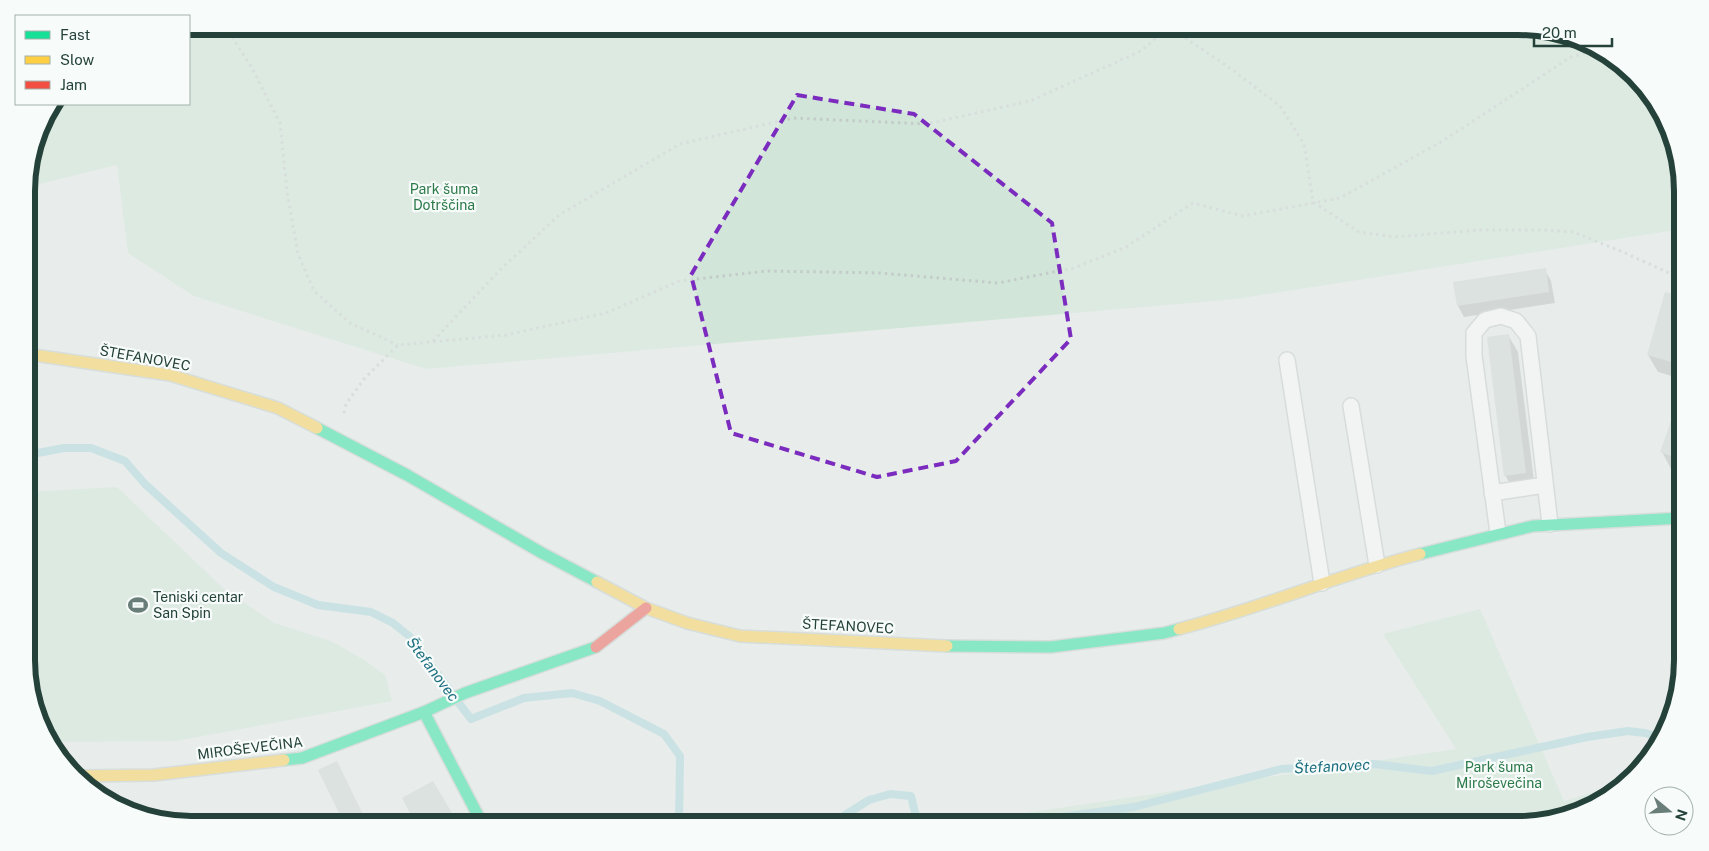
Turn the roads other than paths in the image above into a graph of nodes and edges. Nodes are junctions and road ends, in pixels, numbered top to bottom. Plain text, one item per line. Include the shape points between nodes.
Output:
1 (35, 355) edge
2 (1287, 360) dead end
3 (1351, 406) dead end
4 (1545, 485) junction
5 (1492, 493) junction
6 (1674, 518) edge
7 (1550, 524) junction
8 (1498, 533) junction
9 (1377, 565) junction
10 (1322, 583) junction
11 (646, 608) junction
12 (424, 712) junction
13 (87, 776) edge
14 (478, 816) edge

1 - 11 street, ŠTEFANOVEC via 170,375 278,408 407,475 542,553
2 - 10 lane
3 - 9 lane
4 - 5 lane
4 - 5 lane via 1528,336 1516,321 1501,316 1484,320 1474,333 1474,356
4 - 7 lane
5 - 8 lane
6 - 7 street, ŠTEFANOVEC
7 - 8 street, ŠTEFANOVEC
8 - 9 street, ŠTEFANOVEC
9 - 10 street, ŠTEFANOVEC
10 - 11 street, ŠTEFANOVEC via 1214,620 1164,633 1051,647 740,636
11 - 12 street, MIROŠEVEČINA via 598,646 465,693
12 - 13 street, MIROŠEVEČINA via 302,758 154,775
12 - 14 street

